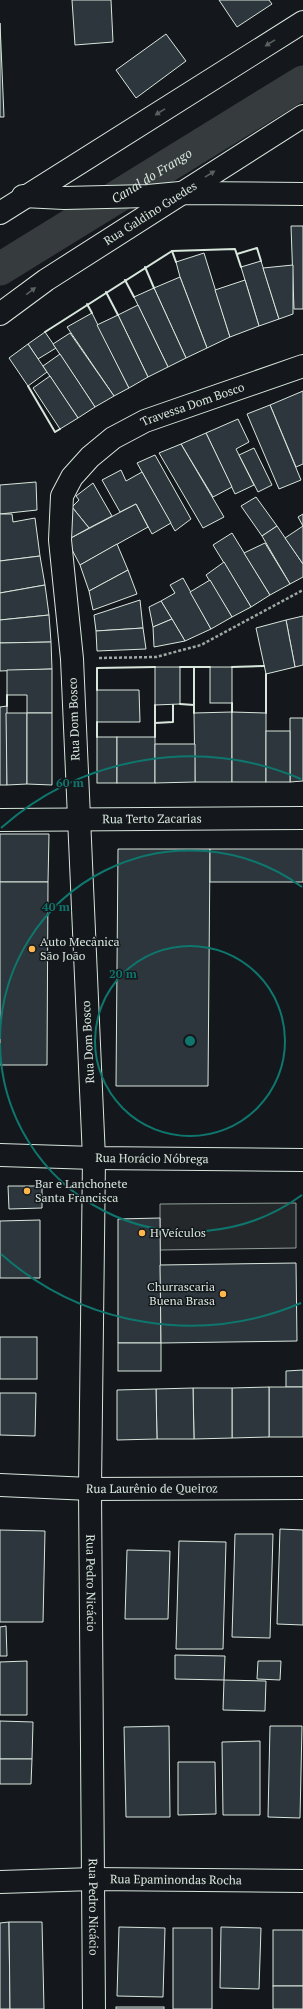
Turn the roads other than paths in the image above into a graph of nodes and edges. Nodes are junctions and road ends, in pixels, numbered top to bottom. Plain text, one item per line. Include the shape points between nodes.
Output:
1 (303, 22) edge
2 (303, 116) edge
3 (180, 193) junction
4 (303, 194) edge
5 (0, 195) edge
6 (27, 196) junction
7 (0, 213) edge
8 (0, 314) edge
9 (303, 366) edge
10 (90, 457) joint
11 (303, 818) edge
12 (0, 820) edge
13 (78, 821) junction
14 (0, 1155) edge
15 (94, 1158) junction
16 (303, 1160) edge
17 (0, 1485) edge
18 (303, 1488) edge
19 (90, 1489) junction
20 (93, 1879) junction
21 (303, 1881) edge
22 (0, 1882) edge
23 (94, 2009) edge

1 -> 6 street
3 -> 2 street, Rua Galdino Guedes
3 - 4 street
3 - 6 street via 64,198
8 -> 3 street, Rua Galdino Guedes via 46,280
5 - 6 street
6 - 7 street
9 - 10 street, Travessa Dom Bosco via 145,421 113,438
10 - 13 street, Rua Dom Bosco via 72,477 62,496 60,517 72,659
11 - 13 street, Rua Terto Zacarias
12 - 13 street, Rua Terto Zacarias
13 - 15 street, Rua Dom Bosco
14 - 15 street, Rua Horácio Nóbrega
15 - 16 street, Rua Horácio Nóbrega
15 - 19 street, Rua Pedro Nicácio
17 - 19 street, Rua Laurênio de Queiroz
18 - 19 street, Rua Laurênio de Queiroz
19 - 20 street, Rua Pedro Nicácio
20 - 21 street, Rua Epaminondas Rocha
20 - 22 street, Rua Epaminondas Rocha
20 - 23 street, Rua Pedro Nicácio

